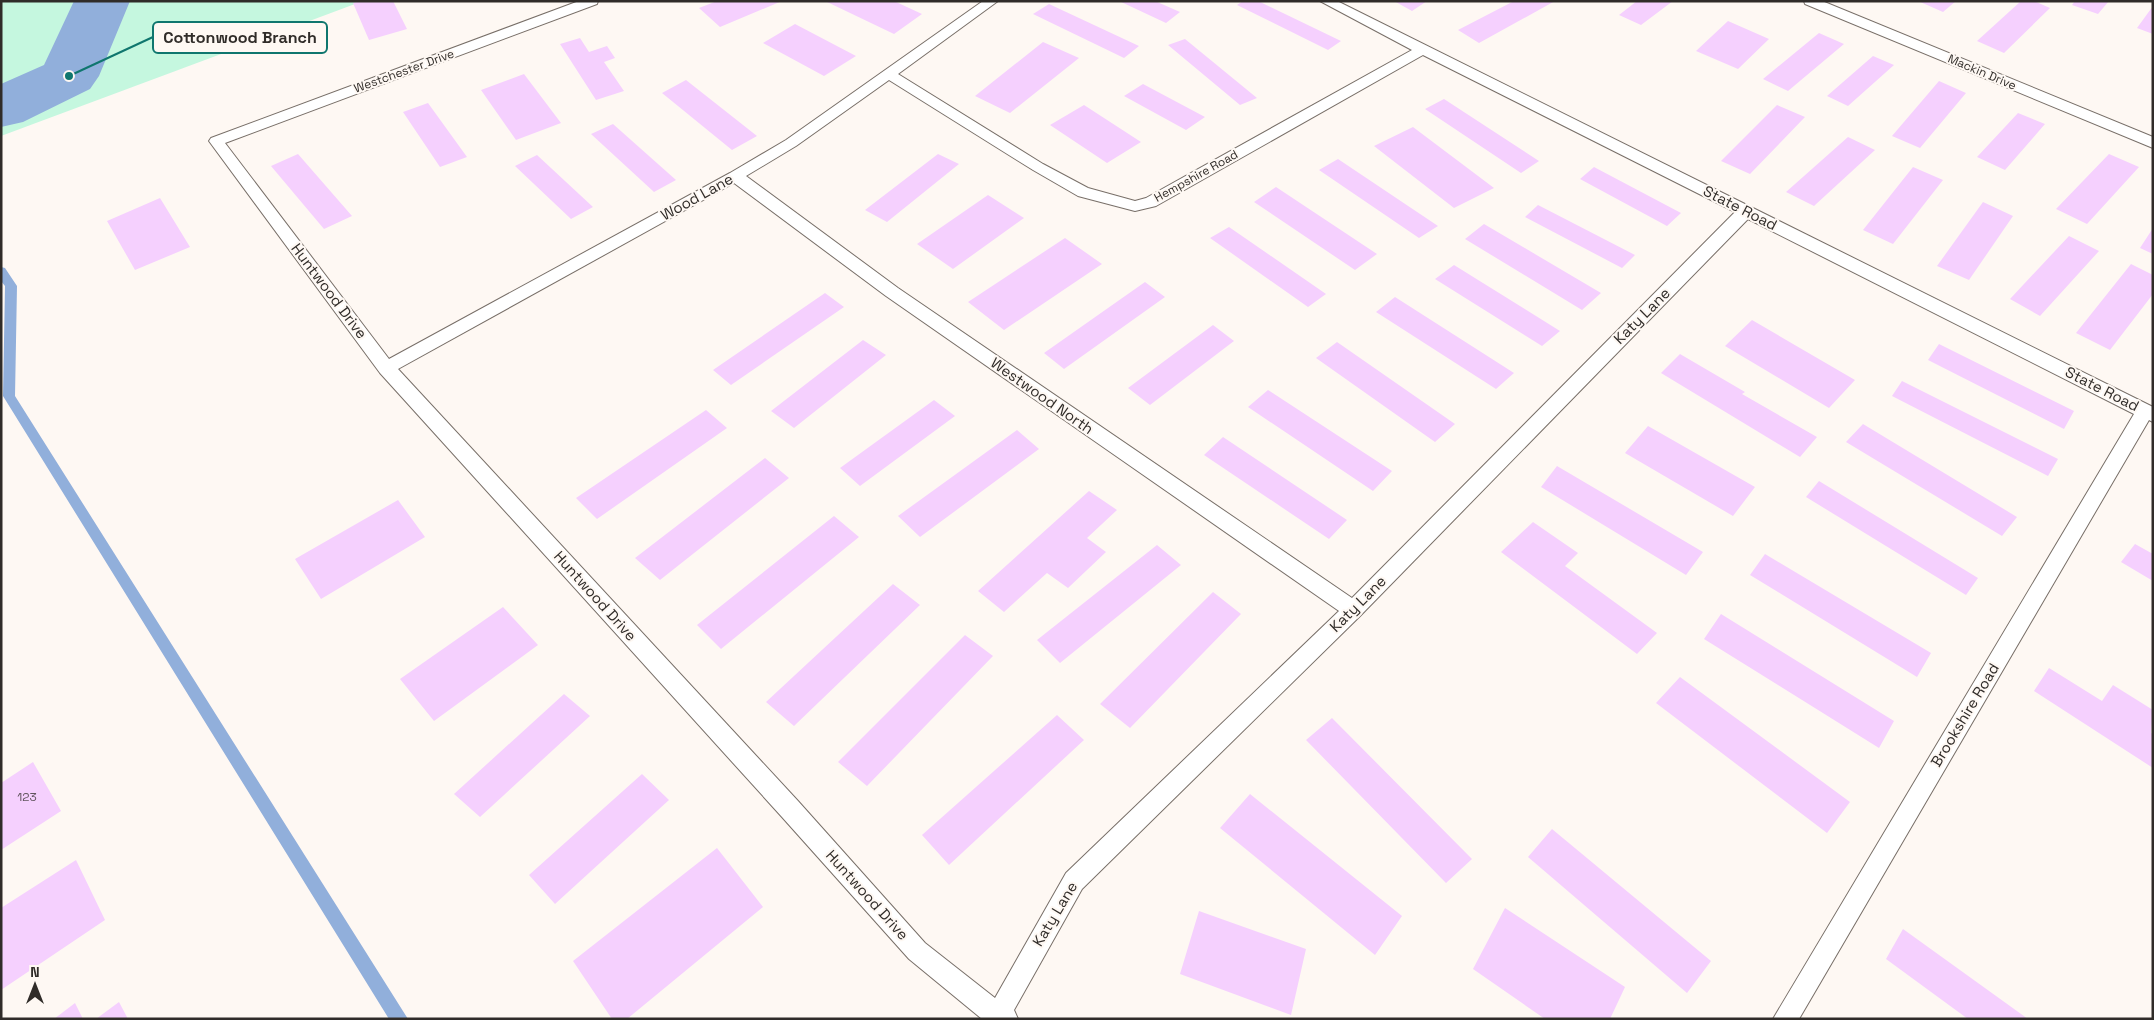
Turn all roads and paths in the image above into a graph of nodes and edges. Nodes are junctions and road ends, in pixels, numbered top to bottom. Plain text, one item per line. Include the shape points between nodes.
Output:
1 (592, 1) edge
2 (992, 1) edge
3 (1326, 1) edge
4 (1810, 1) edge
5 (1423, 49) junction
6 (889, 74) junction
7 (216, 141) joint
8 (2153, 143) edge
9 (735, 176) junction
10 (1746, 211) junction
11 (386, 368) junction
12 (2149, 413) edge
13 (1353, 610) junction
14 (1002, 1018) edge
15 (1785, 1019) edge

1 - 7 lane, Westchester Drive
2 - 6 lane, Wood Lane
3 - 5 lane, State Road
4 - 8 lane, Mackin Drive
5 - 6 lane, Hempshire Road via 1151,202 1135,206 1083,192 1038,168
5 - 10 lane, State Road
6 - 9 lane, Wood Lane via 791,143
7 - 11 lane, Huntwood Drive
9 - 11 lane, Wood Lane
9 - 13 lane, Westwood North via 892,292
10 - 12 lane, State Road
10 - 13 lane, Katy Lane
11 - 14 lane, Huntwood Drive via 917,951
12 - 15 lane, Brookshire Road
13 - 14 lane, Katy Lane via 1074,881

